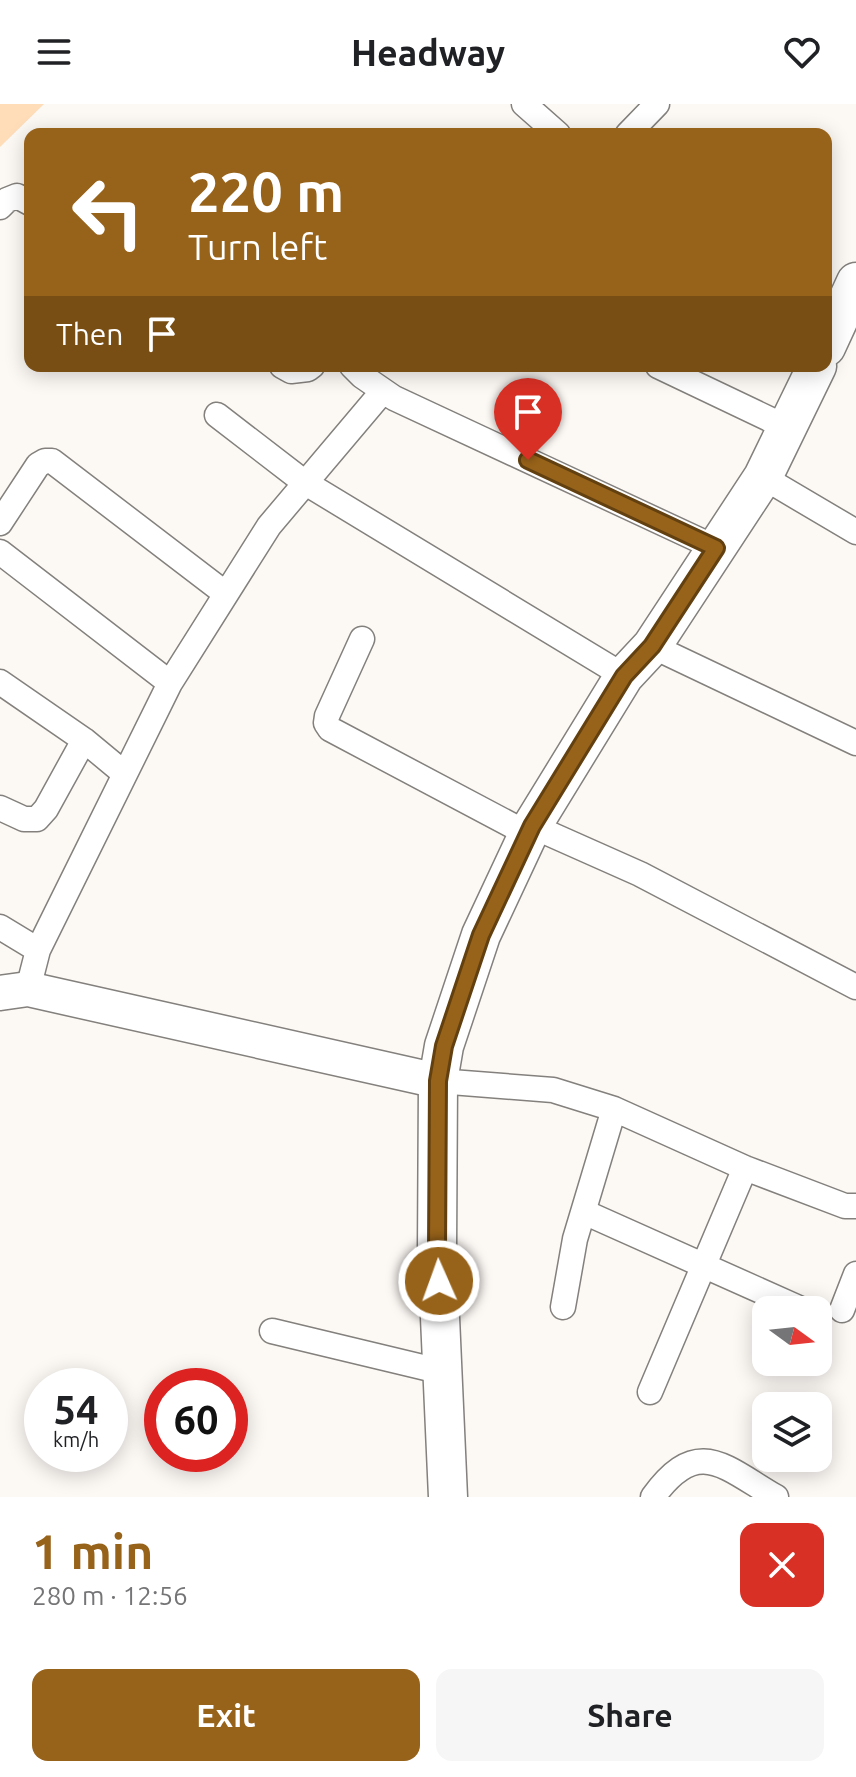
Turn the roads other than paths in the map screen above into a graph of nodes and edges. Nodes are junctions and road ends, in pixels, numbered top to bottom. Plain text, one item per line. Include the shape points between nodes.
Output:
1 (524, 104) edge
2 (657, 104) edge
3 (551, 128) edge
4 (634, 128) edge
5 (24, 200) edge
6 (0, 207) edge
7 (856, 282) edge
8 (832, 334) edge
9 (358, 372) edge
10 (671, 372) edge
11 (814, 372) edge
12 (383, 391) junction
13 (217, 415) dead end
14 (788, 428) junction
15 (763, 477) junction
16 (304, 482) junction
17 (0, 523) edge
18 (856, 532) edge
19 (716, 548) junction
20 (0, 552) edge
21 (226, 594) junction
22 (362, 639) dead end
23 (652, 646) junction
24 (624, 676) junction
25 (0, 682) edge
26 (170, 683) junction
27 (84, 740) junction
28 (856, 743) edge
29 (125, 774) junction
30 (0, 808) edge
31 (530, 830) junction
32 (0, 927) edge
33 (38, 950) junction
34 (856, 987) edge
35 (14, 991) edge
36 (438, 1081) junction
37 (614, 1109) junction
38 (745, 1168) junction
39 (856, 1206) edge
40 (584, 1212) junction
41 (703, 1265) junction
42 (856, 1274) edge
43 (772, 1296) edge
44 (563, 1307) dead end
45 (842, 1310) dead end
46 (272, 1331) dead end
47 (443, 1372) junction
48 (650, 1392) dead end
49 (448, 1497) edge
50 (653, 1497) edge
51 (776, 1497) edge

1 - 3 street
2 - 4 street
5 - 6 street via 17,196
7 - 8 main road
9 - 12 street
10 - 14 street
11 - 14 main road
12 - 16 street
12 - 19 street
13 - 16 street
14 - 15 main road
15 - 18 street
15 - 19 main road
16 - 21 street
16 - 24 street
17 - 21 street via 38,465 52,461
19 - 23 main road
20 - 26 street
21 - 26 street
22 - 31 street via 327,716 330,729
23 - 24 main road
23 - 28 street
24 - 31 main road
25 - 27 street
26 - 29 street
27 - 29 street
27 - 30 street via 37,819
29 - 33 street
31 - 34 street via 640,874
31 - 36 main road via 481,935 444,1046
32 - 33 street
33 - 35 street
35 - 36 street
36 - 37 street via 553,1090
36 - 47 main road
37 - 38 street
37 - 40 street
38 - 39 street
38 - 41 street
40 - 41 street
40 - 44 street
41 - 43 street
41 - 48 street
42 - 45 street
46 - 47 street
47 - 49 main road
50 - 51 street via 667,1478 696,1461 721,1465

